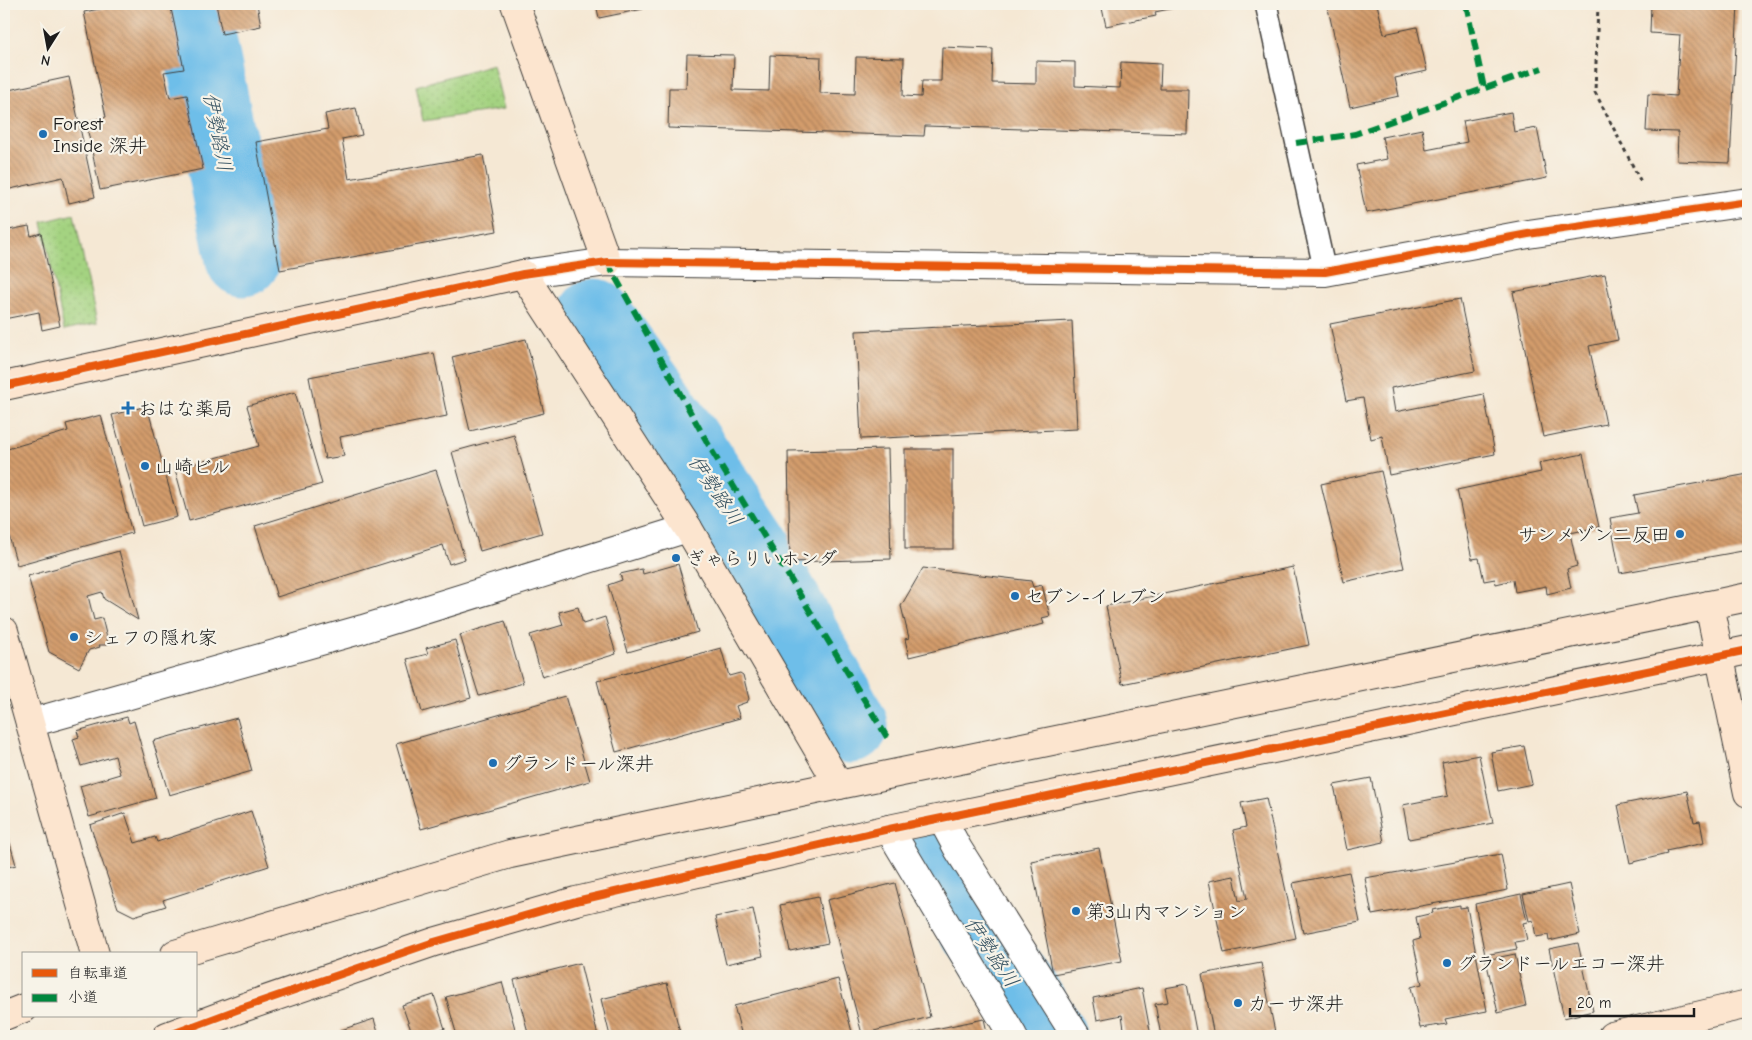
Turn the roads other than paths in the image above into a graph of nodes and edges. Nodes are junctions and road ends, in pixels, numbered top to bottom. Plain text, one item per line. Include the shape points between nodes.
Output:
1 (515, 4) edge
2 (1266, 4) edge
3 (1748, 202) edge
4 (607, 262) junction
5 (1325, 272) junction
6 (524, 274) junction
7 (4, 386) edge
8 (688, 528) junction
9 (1748, 597) edge
10 (1710, 605) junction
11 (4, 631) edge
12 (1748, 650) edge
13 (1720, 655) junction
14 (30, 723) junction
15 (839, 785) junction
16 (1748, 793) edge
17 (942, 819) junction
18 (889, 829) junction
19 (95, 952) edge
20 (182, 952) edge
21 (1748, 1004) edge
22 (22, 1009) edge
23 (4, 1016) edge
24 (167, 1036) edge
25 (1013, 1036) edge
26 (1076, 1036) edge
27 (1612, 1036) edge

1 - 4 street
2 - 5 lane
3 - 5 street via 1528,234
4 - 5 street
4 - 6 street
6 - 7 street
6 - 8 street
8 - 14 street via 363,629
8 - 15 street
9 - 10 street
10 - 13 street
10 - 15 street
11 - 14 street
12 - 13 street
13 - 16 street
13 - 17 street
14 - 19 street
15 - 20 street via 510,854
17 - 18 street
17 - 26 street
18 - 24 street via 576,901 434,942
18 - 25 street
21 - 27 street
22 - 23 street

